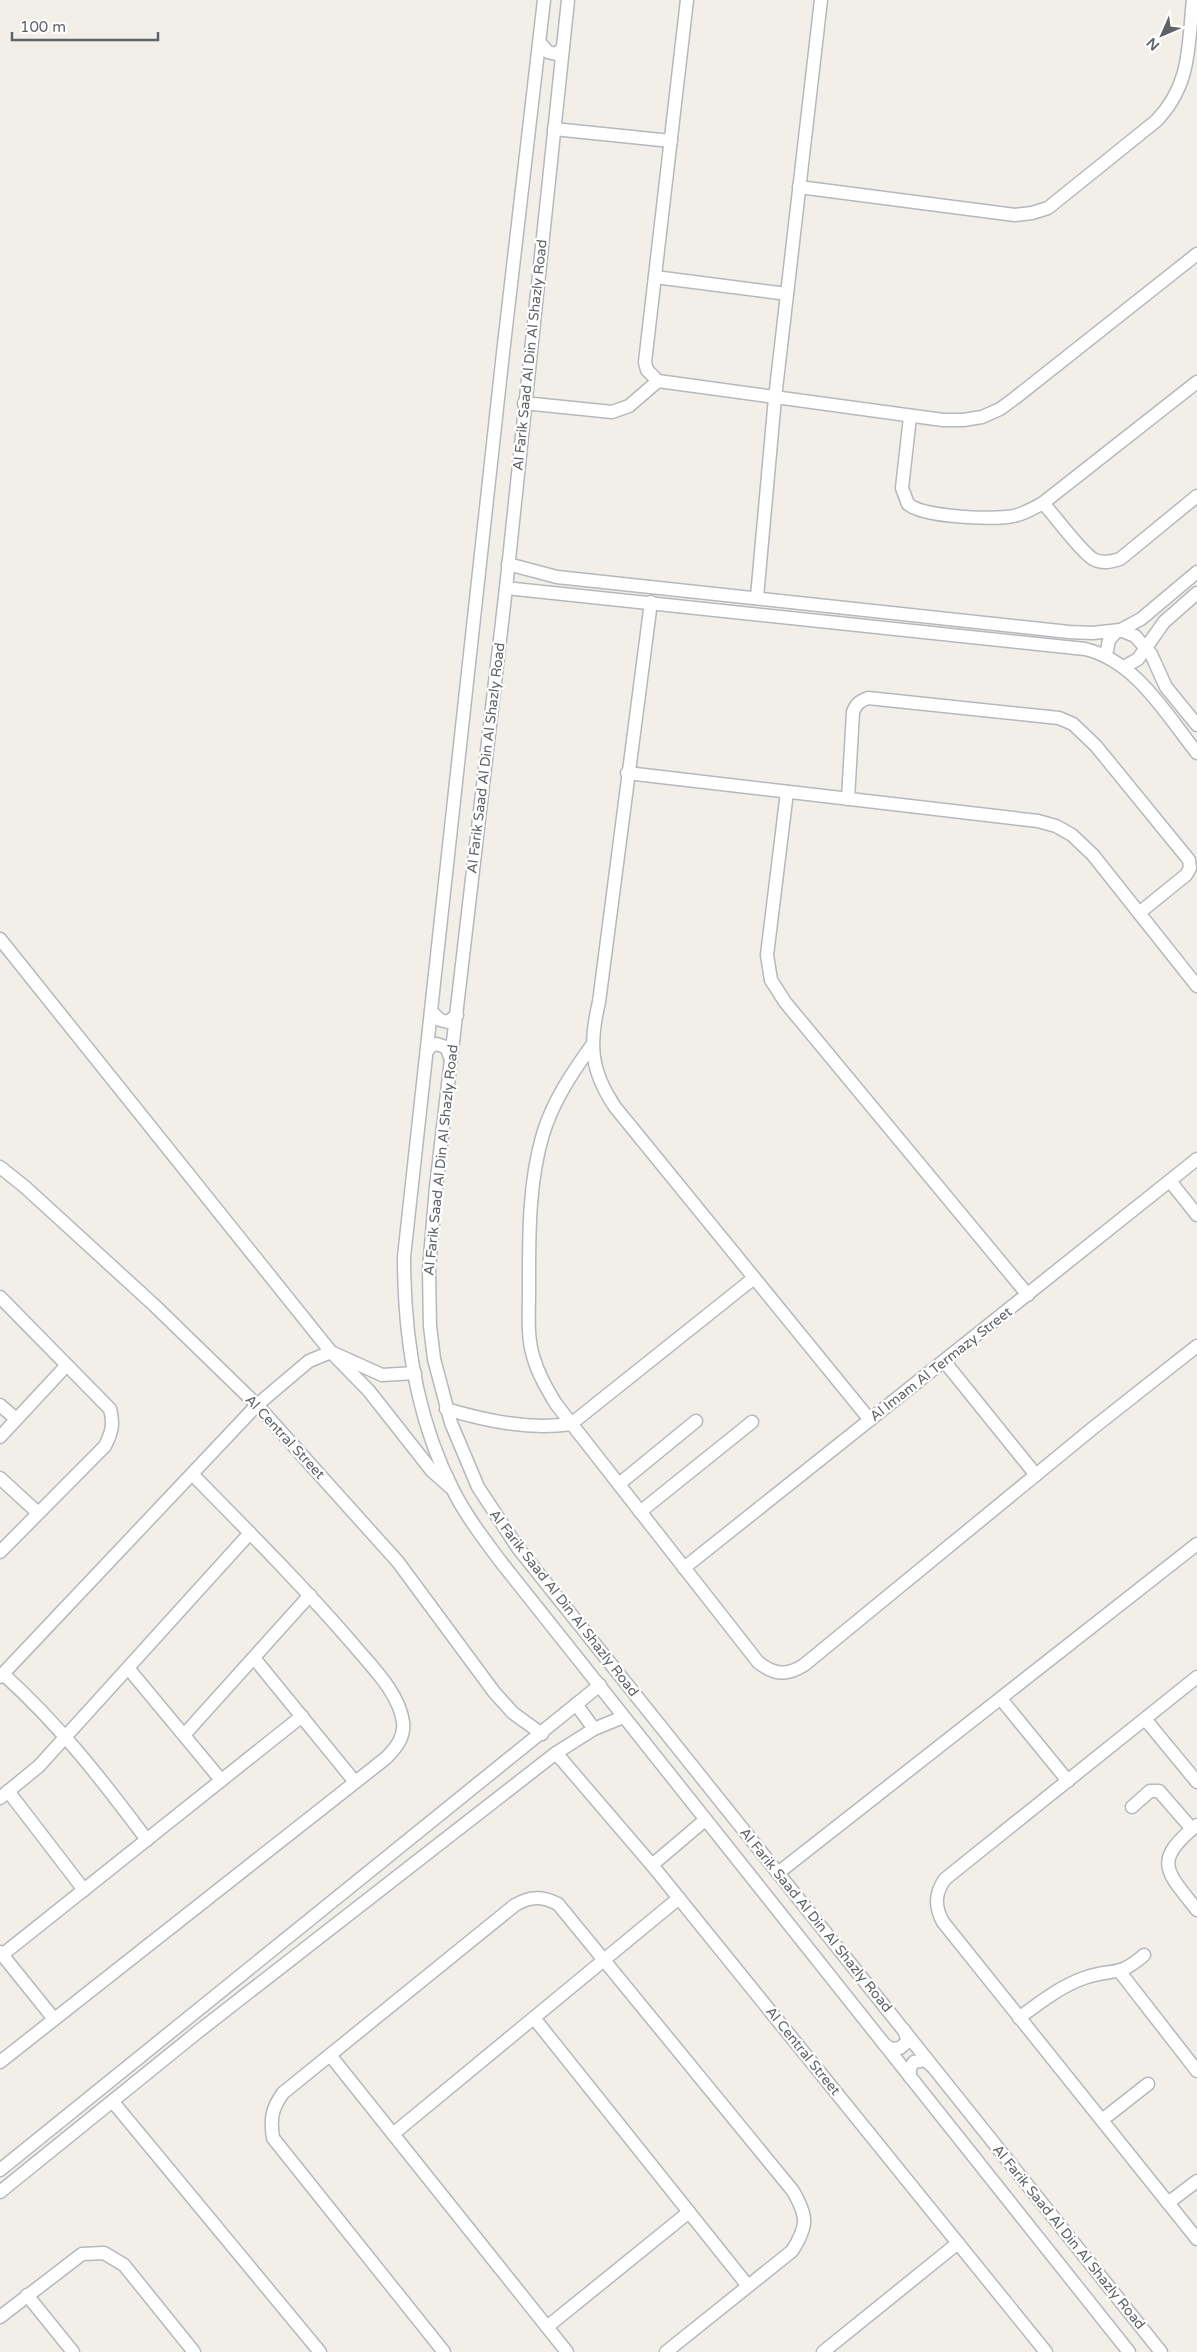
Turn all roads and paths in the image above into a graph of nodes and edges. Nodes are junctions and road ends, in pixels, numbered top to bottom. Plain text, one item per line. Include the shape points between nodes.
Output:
1 (544, 0) edge
2 (568, 0) edge
3 (687, 0) edge
4 (821, 0) edge
5 (1193, 0) edge
6 (540, 42) junction
7 (563, 48) junction
8 (534, 84) junction
9 (558, 90) junction
10 (554, 129) junction
11 (671, 141) junction
12 (799, 187) junction
13 (1197, 254) edge
14 (655, 277) junction
15 (787, 294) junction
16 (658, 380) junction
17 (1197, 382) edge
18 (775, 398) junction
19 (524, 403) junction
20 (910, 417) junction
21 (1196, 498) edge
22 (1043, 503) junction
23 (508, 564) junction
24 (1197, 572) edge
25 (557, 577) junction
26 (506, 588) junction
27 (705, 591) junction
28 (556, 593) junction
29 (1197, 593) edge
30 (757, 597) junction
31 (651, 602) junction
32 (823, 604) junction
33 (841, 606) junction
34 (704, 607) junction
35 (1153, 609) junction
36 (822, 620) junction
37 (1166, 620) junction
38 (839, 621) junction
39 (1120, 630) junction
40 (1076, 633) junction
41 (1146, 646) junction
42 (1074, 647) junction
43 (1106, 655) junction
44 (1124, 667) junction
45 (1166, 687) junction
46 (1152, 698) junction
47 (1197, 725) edge
48 (1197, 753) edge
49 (627, 773) junction
50 (787, 792) junction
51 (848, 799) junction
52 (1139, 913) junction
53 (0, 939) edge
54 (1197, 986) edge
55 (432, 1011) junction
56 (456, 1015) junction
57 (592, 1045) junction
58 (427, 1052) junction
59 (451, 1059) junction
60 (1197, 1159) edge
61 (0, 1167) edge
62 (1170, 1181) junction
63 (1197, 1215) edge
64 (754, 1278) junction
65 (1028, 1295) junction
66 (0, 1297) edge
67 (1197, 1346) edge
68 (331, 1352) junction
69 (944, 1361) junction
70 (66, 1366) junction
71 (414, 1373) junction
72 (0, 1405) edge
73 (257, 1405) junction
74 (446, 1409) junction
75 (16, 1420) junction
76 (870, 1420) junction
77 (696, 1421) dead end
78 (752, 1422) dead end
79 (571, 1424) junction
80 (0, 1437) edge
81 (192, 1474) junction
82 (1036, 1475) junction
83 (0, 1478) edge
84 (619, 1484) junction
85 (452, 1488) junction
86 (37, 1512) junction
87 (640, 1512) junction
88 (250, 1533) junction
89 (1197, 1544) edge
90 (0, 1552) edge
91 (684, 1568) junction
92 (310, 1595) junction
93 (558, 1598) junction
94 (538, 1609) junction
95 (587, 1635) junction
96 (567, 1646) junction
97 (254, 1658) junction
98 (128, 1668) junction
99 (1, 1675) edge
100 (1197, 1677) edge
101 (600, 1685) junction
102 (1001, 1699) junction
103 (576, 1704) junction
104 (302, 1716) junction
105 (623, 1717) junction
106 (1144, 1719) junction
107 (594, 1729) junction
108 (542, 1734) junction
109 (184, 1735) junction
110 (66, 1737) junction
111 (556, 1752) junction
112 (221, 1780) junction
113 (1068, 1781) junction
114 (355, 1782) junction
115 (1197, 1782) edge
116 (4, 1794) edge
117 (1132, 1807) dead end
118 (705, 1820) junction
119 (1194, 1827) edge
120 (147, 1840) junction
121 (652, 1865) junction
122 (778, 1873) junction
123 (84, 1890) junction
124 (679, 1898) junction
125 (1197, 1910) edge
126 (1, 1953) edge
127 (1144, 1956) dead end
128 (604, 1960) junction
129 (1120, 1972) junction
130 (534, 2018) junction
131 (1019, 2018) junction
132 (54, 2019) junction
133 (903, 2029) junction
134 (882, 2042) junction
135 (330, 2055) junction
136 (0, 2062) edge
137 (932, 2066) junction
138 (1197, 2071) edge
139 (910, 2077) junction
140 (1148, 2084) dead end
141 (114, 2102) junction
142 (1102, 2120) junction
143 (393, 2134) junction
144 (0, 2170) edge
145 (1197, 2181) edge
146 (0, 2192) edge
147 (1168, 2203) junction
148 (689, 2212) junction
149 (1197, 2239) edge
150 (958, 2243) junction
151 (748, 2286) junction
152 (27, 2295) junction
153 (0, 2317) edge
154 (546, 2326) junction
155 (72, 2352) edge
156 (194, 2352) edge
157 (320, 2352) edge
158 (444, 2352) edge
159 (567, 2352) edge
160 (666, 2352) edge
161 (823, 2352) edge
162 (1046, 2352) edge
163 (1129, 2352) edge
164 (1161, 2352) edge

1 - 6 street, Al Farik Saad Al Din Al Shazly Road
2 - 7 street, Al Farik Saad Al Din Al Shazly Road
3 - 11 street
4 - 12 street
5 - 12 street via 1185,74 1169,108 1048,208 1032,214 1015,215
6 - 7 street via 552,54
6 - 8 street, Al Farik Saad Al Din Al Shazly Road
7 - 9 street, Al Farik Saad Al Din Al Shazly Road
8 - 9 street via 548,76 556,82
8 - 55 street, Al Farik Saad Al Din Al Shazly Road
9 - 10 street, Al Farik Saad Al Din Al Shazly Road
10 - 11 street
10 - 19 street, Al Farik Saad Al Din Al Shazly Road
11 - 14 street
12 - 15 street
13 - 20 street via 1000,409 982,417 963,420
14 - 15 street
14 - 16 street via 645,362 647,370
15 - 18 street
16 - 18 street
16 - 19 street via 629,406 612,412
17 - 22 street
18 - 20 street
18 - 30 street
19 - 23 street, Al Farik Saad Al Din Al Shazly Road
20 - 22 street via 902,488 908,504 915,510 932,514 1008,517
21 - 22 street via 1120,559 1111,562 1102,562 1087,554
23 - 25 street
23 - 26 street, Al Farik Saad Al Din Al Shazly Road
24 - 35 street
25 - 27 street
25 - 28 street
26 - 28 street
26 - 56 street, Al Farik Saad Al Din Al Shazly Road
27 - 30 street
27 - 34 street
28 - 31 street
29 - 37 street
30 - 32 street
31 - 34 street
31 - 49 street
32 - 33 street
32 - 36 street via 827,613
33 - 38 street via 836,613
33 - 40 street
34 - 36 street
35 - 37 street via 1157,618
35 - 39 street
36 - 38 street
37 - 41 street
38 - 42 street
39 - 40 street
39 - 41 street via 1135,636
39 - 43 street via 1109,640
40 - 42 street via 1081,641
41 - 44 street via 1138,658
41 - 45 street
42 - 43 street
43 - 44 street
44 - 46 street
45 - 46 street
45 - 47 street
46 - 48 street
49 - 50 street
49 - 57 street
50 - 51 street
50 - 65 street via 767,954 771,980 781,997
51 - 52 street via 1038,821 1056,826 1072,835 1093,855
51 - 52 street via 853,712 861,700 868,698 1059,718 1073,724 1096,746 1189,860 1190,868 1186,875
52 - 54 street
53 - 68 street
55 - 56 street via 444,1022
55 - 58 street, Al Farik Saad Al Din Al Shazly Road
56 - 59 street, Al Farik Saad Al Din Al Shazly Road
57 - 64 street via 594,1066 601,1086 615,1107
57 - 79 street via 563,1087 552,1110 543,1134 533,1185 529,1328 532,1355 542,1380
58 - 59 street via 431,1046 440,1045 446,1047
58 - 71 street, Al Farik Saad Al Din Al Shazly Road via 404,1257 406,1326
59 - 74 street, Al Farik Saad Al Din Al Shazly Road via 436,1187 429,1292 434,1359
60 - 62 street, Al Imam Al Termazy Street
61 - 73 street, Al Central Street via 154,1305
62 - 63 street
62 - 65 street, Al Imam Al Termazy Street
64 - 76 street
64 - 79 street
65 - 69 street, Al Imam Al Termazy Street
66 - 70 street
67 - 82 street
68 - 71 street via 382,1375
68 - 73 street via 309,1361
68 - 85 street via 369,1391 427,1466
69 - 76 street, Al Imam Al Termazy Street
69 - 82 street
70 - 75 street
70 - 86 street via 110,1409 112,1433 105,1446
71 - 85 street, Al Farik Saad Al Din Al Shazly Road via 428,1428
72 - 75 street
73 - 81 street
73 - 108 street, Al Central Street via 398,1562 494,1692 514,1713
74 - 79 street via 482,1420 519,1425
74 - 93 street, Al Farik Saad Al Din Al Shazly Road via 478,1487 507,1533
75 - 80 street
76 - 91 street, Al Imam Al Termazy Street
77 - 84 street
78 - 87 street
79 - 84 street
81 - 88 street
81 - 99 street
82 - 91 street via 794,1672 781,1674 758,1662
83 - 86 street
84 - 87 street
85 - 94 street, Al Farik Saad Al Din Al Shazly Road via 478,1531
86 - 90 street
87 - 91 street
88 - 92 street
88 - 98 street
89 - 102 street
92 - 97 street
92 - 114 street via 375,1670 398,1703 404,1724 399,1744
93 - 94 street via 559,1609 553,1614
93 - 95 street, Al Farik Saad Al Din Al Shazly Road
94 - 96 street, Al Farik Saad Al Din Al Shazly Road
95 - 96 street via 582,1631 572,1632 568,1635
95 - 122 street, Al Farik Saad Al Din Al Shazly Road
96 - 101 street, Al Farik Saad Al Din Al Shazly Road
97 - 104 street
97 - 109 street
98 - 109 street
98 - 110 street
99 - 110 street via 32,1700
100 - 106 street
101 - 103 street
101 - 105 street, Al Farik Saad Al Din Al Shazly Road
102 - 113 street
102 - 122 street
103 - 107 street
103 - 108 street
104 - 112 street
104 - 114 street
105 - 107 street
105 - 118 street, Al Farik Saad Al Din Al Shazly Road
106 - 113 street
106 - 115 street
107 - 111 street
108 - 144 street
109 - 112 street
110 - 116 street via 39,1766
110 - 120 street
111 - 121 street, Al Central Street
111 - 141 street via 206,2025
112 - 120 street
113 - 131 street via 945,1879 936,1895 938,1914 943,1922
114 - 132 street
116 - 123 street
117 - 119 street via 1150,1792 1159,1791
118 - 121 street
118 - 134 street, Al Farik Saad Al Din Al Shazly Road
119 - 125 street via 1174,1846 1168,1863 1172,1879
120 - 123 street
121 - 124 street, Al Central Street
122 - 133 street, Al Farik Saad Al Din Al Shazly Road
123 - 126 street
124 - 128 street
124 - 150 street, Al Central Street
126 - 132 street
127 - 129 street
128 - 130 street
128 - 135 street via 558,1904 544,1897 528,1898 515,1905
128 - 151 street via 793,2191 804,2210 804,2232 792,2251
129 - 131 street via 1086,1977 1071,1983
129 - 138 street
130 - 143 street
130 - 148 street
131 - 142 street
132 - 136 street
133 - 134 street via 908,2041 900,2048 891,2049
133 - 137 street, Al Farik Saad Al Din Al Shazly Road
134 - 139 street, Al Farik Saad Al Din Al Shazly Road
135 - 143 street
135 - 158 street via 283,2093 274,2106 270,2122 274,2138
137 - 139 street via 925,2060 914,2062 909,2071
137 - 164 street, Al Farik Saad Al Din Al Shazly Road
139 - 163 street, Al Farik Saad Al Din Al Shazly Road
140 - 142 street
141 - 146 street
141 - 157 street
142 - 147 street
143 - 154 street
145 - 147 street
147 - 149 street
148 - 151 street
148 - 154 street
150 - 161 street
150 - 162 street, Al Central Street
151 - 160 street
152 - 153 street
152 - 155 street
152 - 156 street via 82,2254 104,2254 124,2265
154 - 159 street

